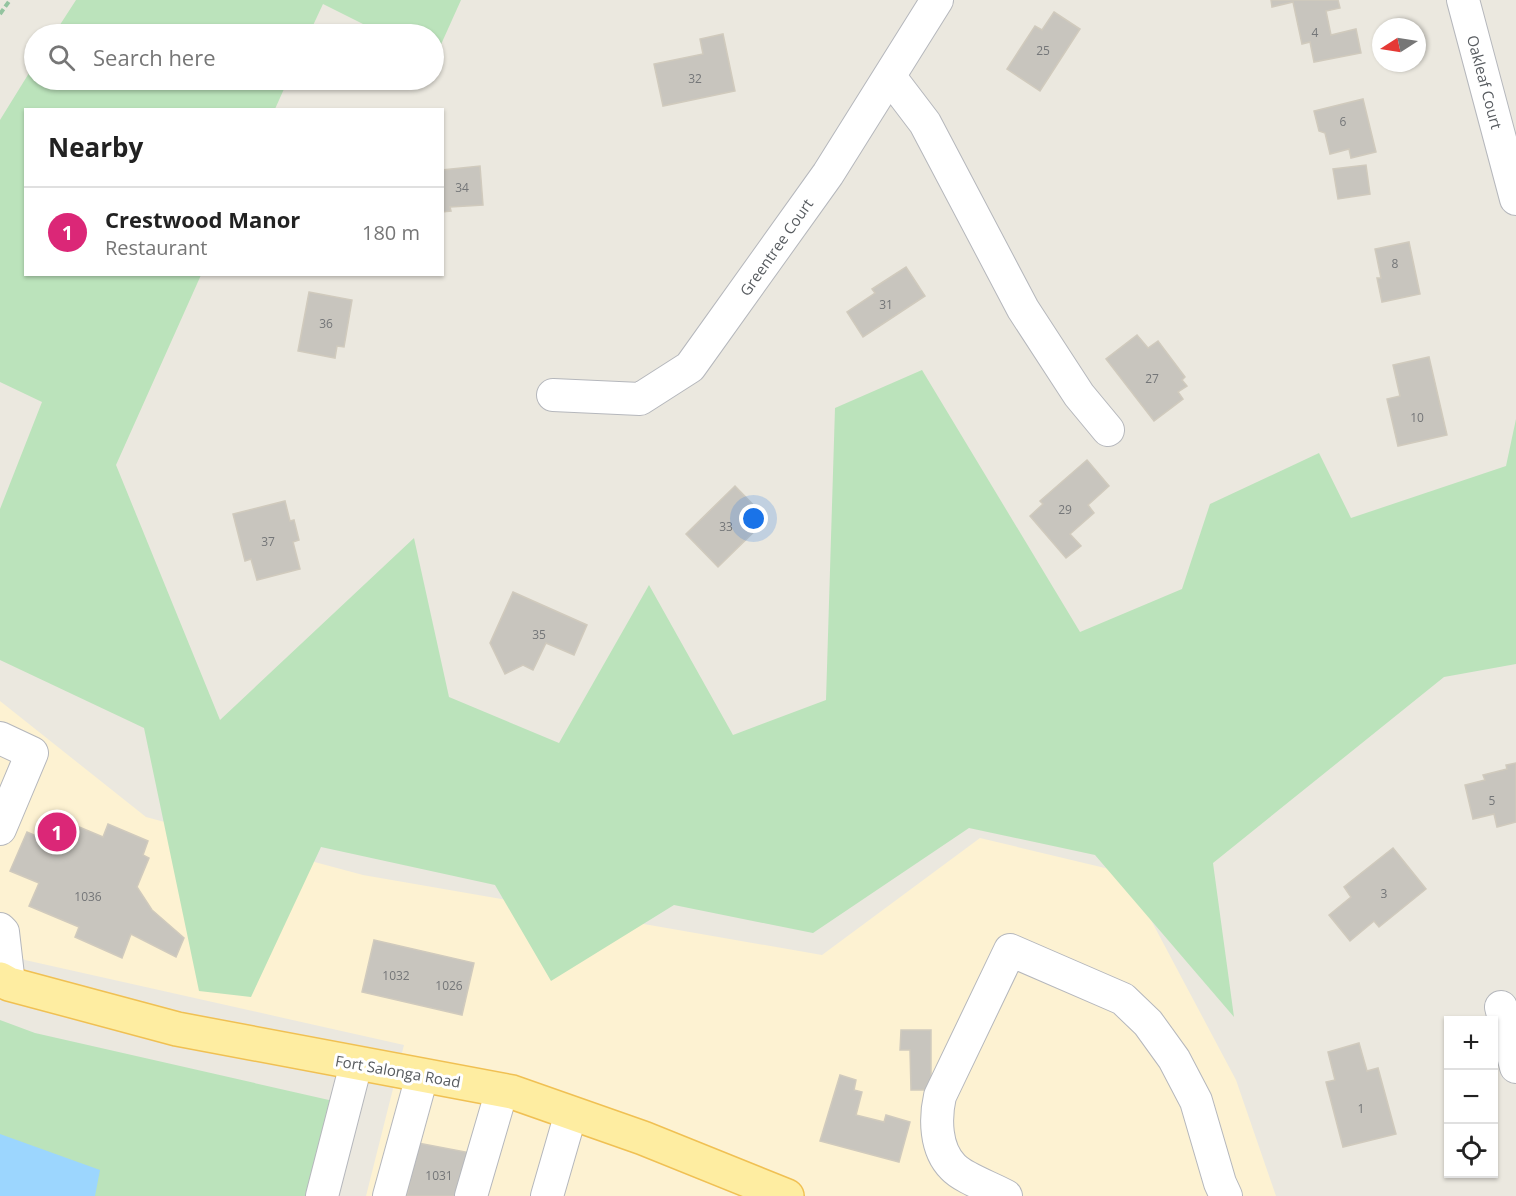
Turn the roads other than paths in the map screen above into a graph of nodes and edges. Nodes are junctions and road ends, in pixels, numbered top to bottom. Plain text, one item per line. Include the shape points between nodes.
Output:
1 (937, 0) edge
2 (1463, 0) edge
3 (890, 77) junction
4 (1516, 199) edge
5 (553, 395) dead end
6 (1108, 430) dead end
7 (0, 738) edge
8 (0, 829) edge
9 (0, 929) edge
10 (5, 982) edge
11 (1501, 1006) dead end
12 (356, 1064) junction
13 (1516, 1067) edge
14 (423, 1076) junction
15 (502, 1090) junction
16 (571, 1113) junction
17 (322, 1196) edge
18 (389, 1196) edge
19 (471, 1196) edge
20 (547, 1196) edge
21 (787, 1196) edge
22 (1006, 1196) edge
23 (1226, 1196) edge

1 - 3 street, Greentree Court
2 - 4 street, Oakleaf Court
3 - 5 street, Greentree Court via 828,174 690,367 640,399
3 - 6 street via 925,123 1023,309 1079,394
7 - 8 street via 32,753
9 - 10 street
10 - 12 main road, Fort Salonga Road via 177,1029
11 - 13 street
12 - 14 main road, Fort Salonga Road
12 - 17 street
14 - 15 main road, Fort Salonga Road
14 - 18 street
15 - 16 main road, Fort Salonga Road
15 - 19 street
16 - 20 street
16 - 21 main road, Fort Salonga Road
22 - 23 street via 953,1167 944,1152 936,1113 940,1096 1010,950 1123,999 1148,1023 1174,1059 1196,1101

